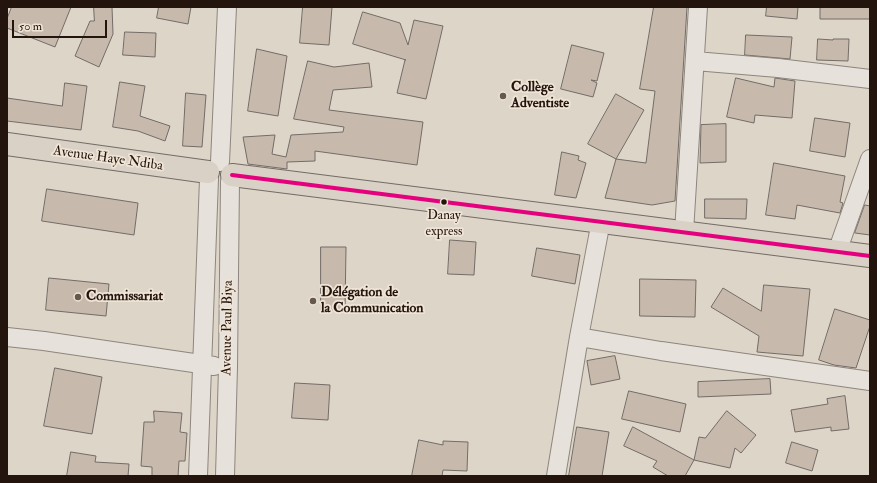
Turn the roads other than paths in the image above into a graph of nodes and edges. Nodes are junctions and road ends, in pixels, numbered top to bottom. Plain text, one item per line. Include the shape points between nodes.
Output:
1 (228, 7) edge
2 (698, 7) edge
3 (695, 61) junction
4 (870, 79) edge
5 (7, 144) edge
6 (870, 159) edge
7 (220, 174) junction
8 (601, 221) junction
9 (684, 232) junction
10 (837, 252) junction
11 (870, 256) edge
12 (7, 337) edge
13 (579, 337) junction
14 (203, 364) junction
15 (228, 367) junction
16 (870, 381) edge
17 (198, 476) edge
18 (225, 476) edge
19 (556, 476) edge

1 - 7 street
2 - 3 street
3 - 4 street
3 - 9 street
5 - 7 highway, Avenue Haye Ndiba
6 - 10 street
7 - 8 highway, Avenue Haye Ndiba
7 - 14 street
7 - 15 street, Avenue Paul Biya
8 - 9 highway, Avenue Haye Ndiba
8 - 13 street
9 - 10 highway, Avenue Haye Ndiba
10 - 11 highway, Avenue Haye Ndiba
12 - 14 street
13 - 16 street
13 - 19 street
14 - 15 street
14 - 17 street
15 - 18 street, Avenue Paul Biya

